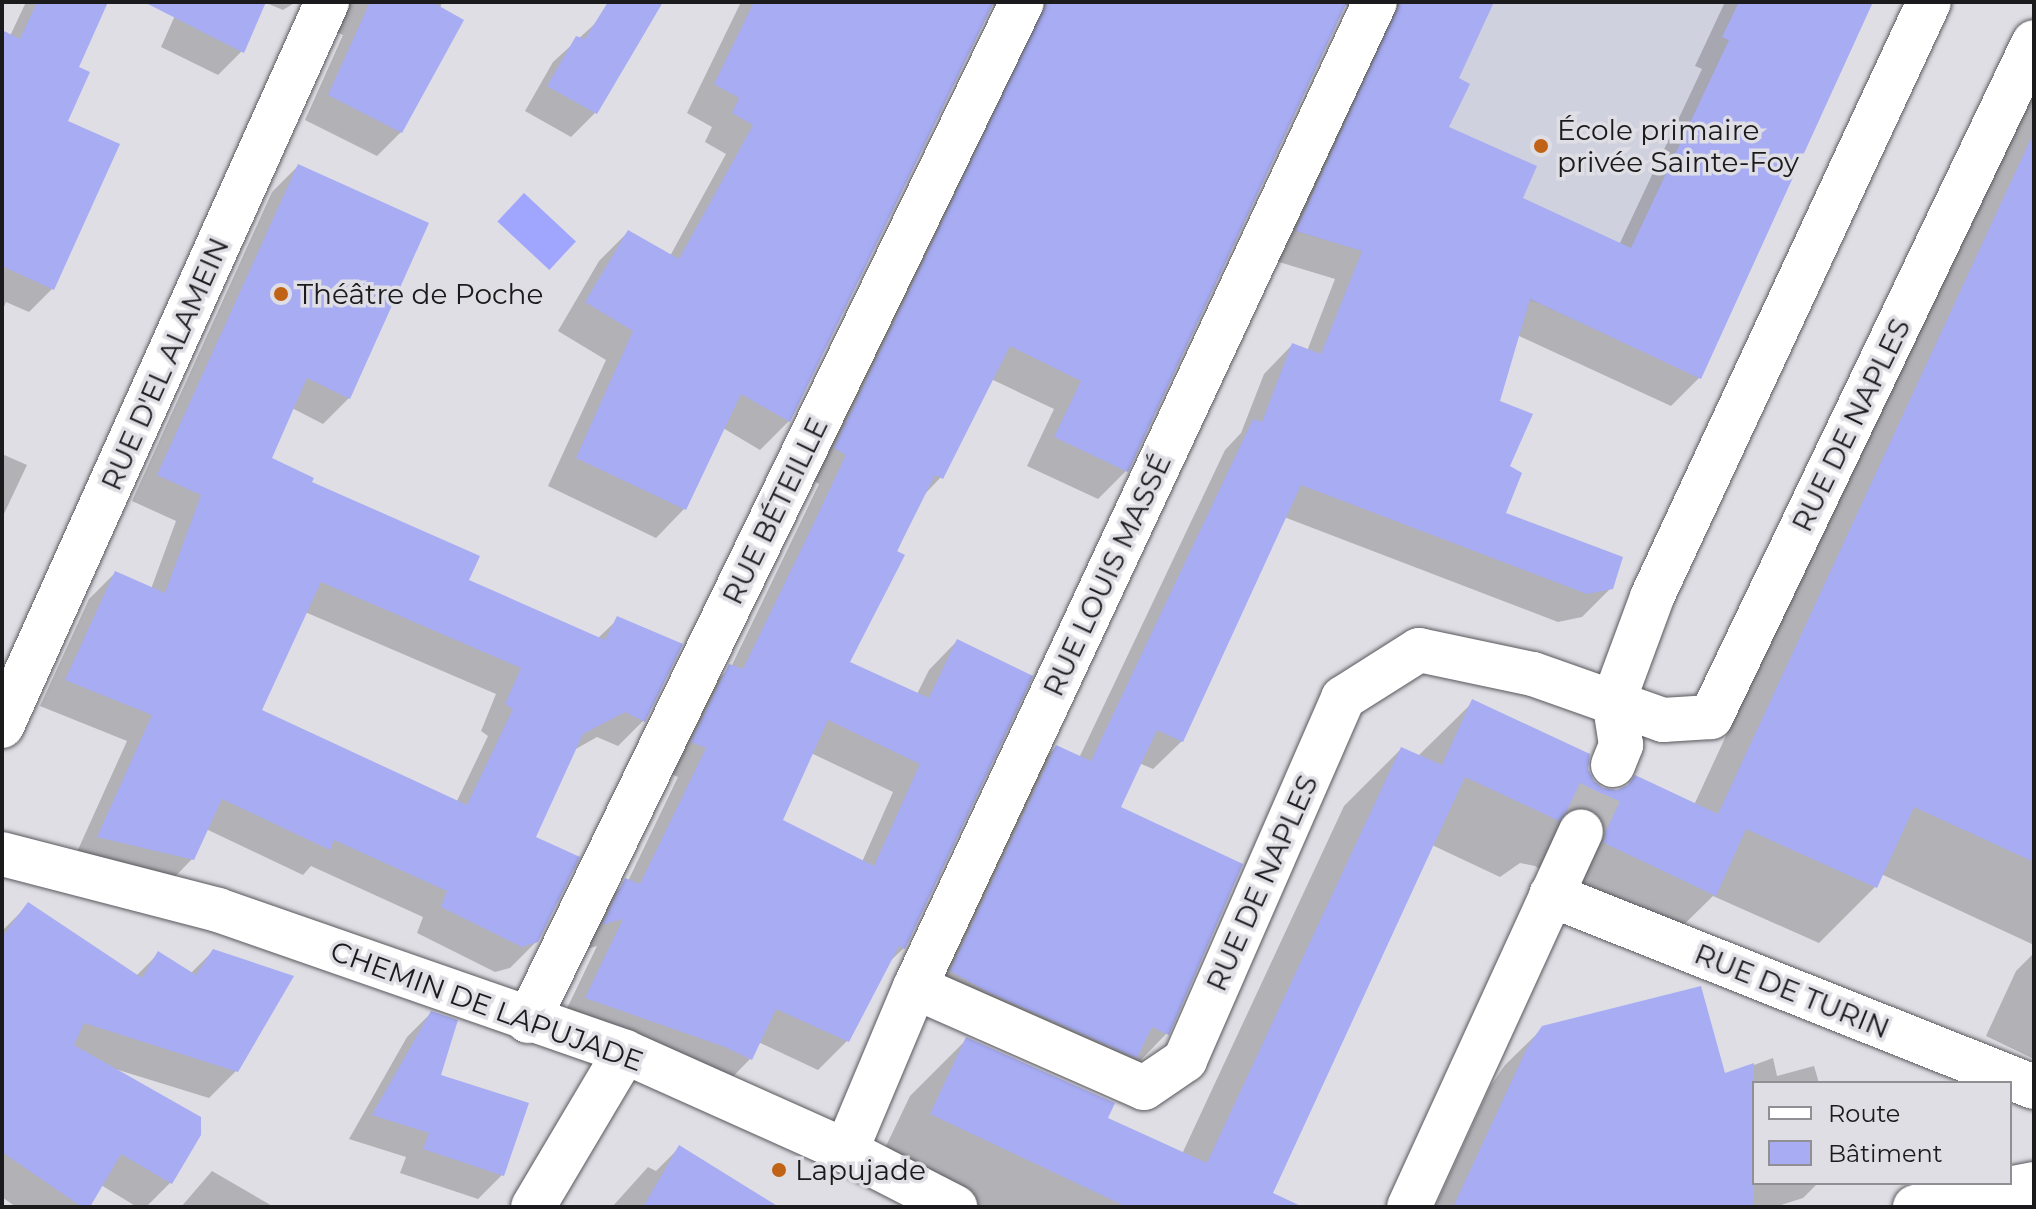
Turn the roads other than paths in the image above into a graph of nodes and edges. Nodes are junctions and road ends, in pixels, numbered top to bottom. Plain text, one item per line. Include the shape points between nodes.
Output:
1 (327, 2) edge
2 (1022, 2) edge
3 (1375, 2) edge
4 (1929, 2) edge
5 (2034, 42) edge
6 (1614, 700) junction
7 (2, 726) edge
8 (1613, 765) tunnel mouth
9 (1581, 832) tunnel mouth
10 (2, 854) edge
11 (1551, 895) junction
12 (915, 987) junction
13 (528, 1021) junction
14 (625, 1052) junction
15 (2034, 1087) edge
16 (846, 1151) junction
17 (2034, 1184) edge
18 (533, 1207) edge
19 (955, 1207) edge
20 (1409, 1207) edge
21 (1915, 1207) edge

1 - 7 street, RUE D'EL ALAMEIN
2 - 13 street, RUE BÉTEILLE
3 - 12 street, RUE LOUIS MASSÉ
4 - 6 street via 1652,597
5 - 6 street, RUE DE NAPLES via 1711,717 1663,720
6 - 8 street via 1621,745
6 - 12 street, RUE DE NAPLES via 1533,674 1419,650 1343,698 1185,1060 1144,1088
9 - 11 street
10 - 13 street, CHEMIN DE LAPUJADE via 218,910
11 - 15 street, RUE DE TURIN
11 - 20 street
12 - 16 street, RUE LOUIS MASSÉ
13 - 14 street, CHEMIN DE LAPUJADE
14 - 16 street, CHEMIN DE LAPUJADE
14 - 18 street
16 - 19 street, CHEMIN DE LAPUJADE
17 - 21 street

